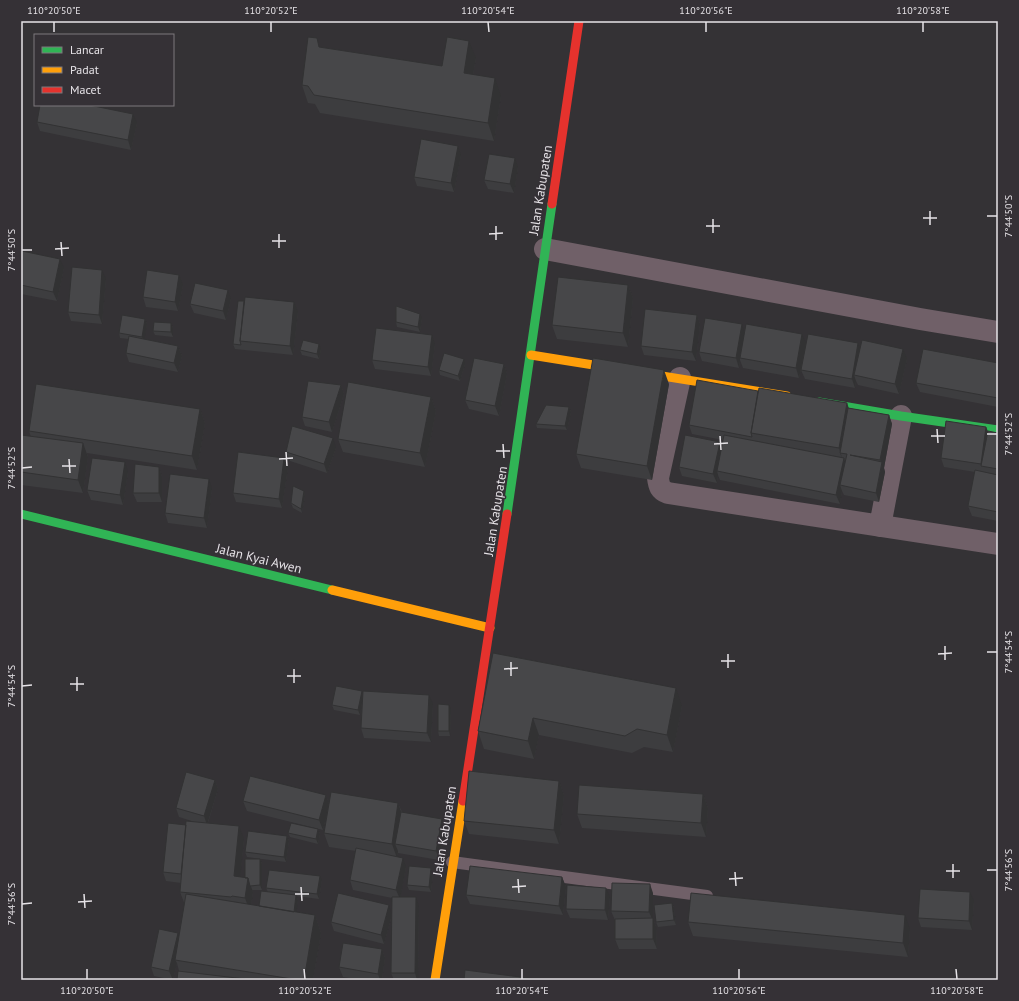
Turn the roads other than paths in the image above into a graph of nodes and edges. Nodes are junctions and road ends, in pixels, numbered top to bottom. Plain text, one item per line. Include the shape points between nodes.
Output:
1 (579, 21) edge
2 (545, 249) junction
3 (998, 332) edge
4 (531, 355) junction
5 (680, 378) junction
6 (794, 398) edge
7 (810, 400) edge
8 (901, 416) junction
9 (998, 430) edge
10 (21, 514) edge
11 (880, 526) junction
12 (998, 544) edge
13 (490, 628) junction
14 (452, 862) junction
15 (721, 898) edge
16 (435, 980) edge

1 - 2 main road, Jalan Kabupaten
2 - 3 street
2 - 4 main road, Jalan Kabupaten
4 - 5 main road
4 - 13 main road, Jalan Kabupaten
5 - 6 main road
5 - 11 street via 658,478 663,491
7 - 8 main road
8 - 9 main road
8 - 11 street
10 - 13 main road, Jalan Kyai Awen
11 - 12 street
13 - 14 main road, Jalan Kabupaten
14 - 15 lane
14 - 16 main road, Jalan Kabupaten

